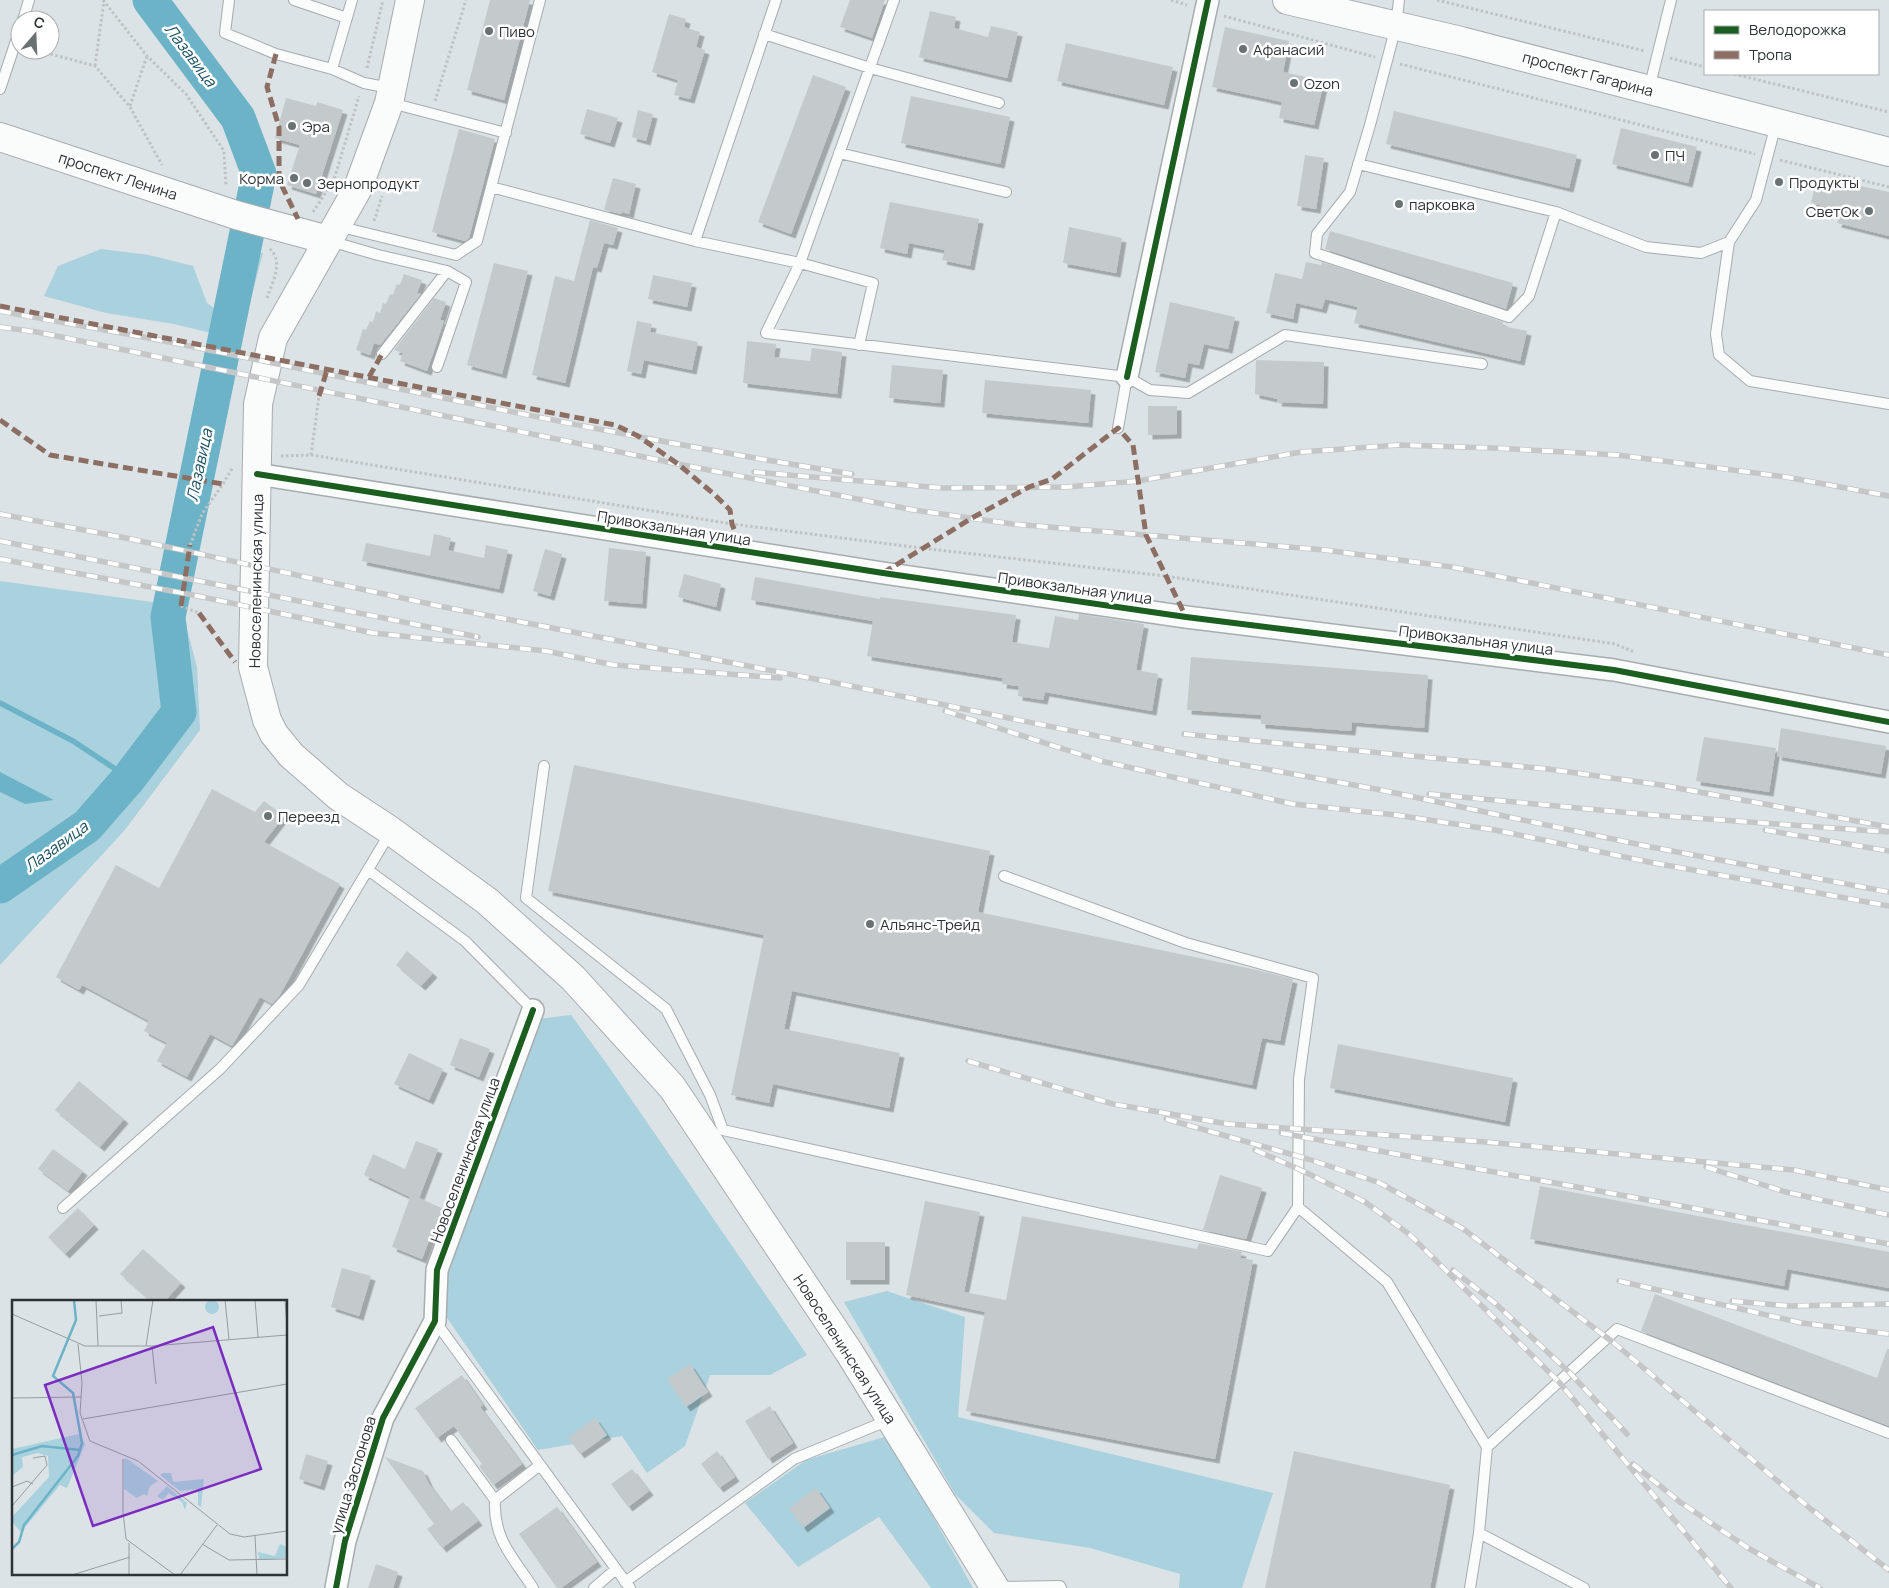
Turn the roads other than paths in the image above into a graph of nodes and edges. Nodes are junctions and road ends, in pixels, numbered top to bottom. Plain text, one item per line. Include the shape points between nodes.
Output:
1 (229, 0) edge
2 (294, 0) edge
3 (352, 0) edge
4 (410, 0) edge
5 (540, 0) edge
6 (776, 0) edge
7 (894, 0) edge
8 (1290, 0) edge
9 (1671, 0) edge
10 (1207, 6) edge
11 (1398, 13) edge
12 (347, 18) junction
13 (764, 34) junction
14 (10, 59) edge
15 (870, 68) junction
16 (332, 69) junction
17 (0, 90) edge
18 (1649, 90) junction
19 (390, 95) junction
20 (999, 103) dead end
21 (1777, 123) junction
22 (506, 133) junction
23 (0, 137) edge
24 (1889, 152) edge
25 (839, 153) junction
26 (1358, 164) junction
27 (491, 188) junction
28 (1006, 192) dead end
29 (1556, 212) junction
30 (332, 233) junction
31 (695, 241) junction
32 (1728, 242) junction
33 (800, 263) junction
34 (447, 271) junction
35 (859, 345) junction
36 (382, 354) dead end
37 (1482, 364) dead end
38 (437, 367) dead end
39 (1127, 377) junction
40 (1889, 404) edge
41 (1118, 428) dead end
42 (256, 465) junction
43 (1889, 722) edge
44 (544, 766) dead end
45 (391, 831) junction
46 (368, 870) junction
47 (1004, 876) dead end
48 (533, 1010) joint
49 (1298, 1207) junction
50 (64, 1208) dead end
51 (435, 1321) junction
52 (890, 1419) junction
53 (1889, 1433) edge
54 (451, 1440) dead end
55 (1487, 1447) junction
56 (540, 1465) junction
57 (495, 1500) junction
58 (1479, 1533) junction
59 (616, 1569) junction
60 (628, 1585) edge
61 (995, 1587) edge
62 (336, 1588) edge
63 (533, 1588) edge
64 (594, 1588) edge
65 (1061, 1588) edge
66 (1470, 1588) edge
67 (1584, 1588) edge

1 - 16 lane via 225,33 276,54
2 - 12 lane
3 - 12 lane
4 - 19 main road
5 - 22 lane
6 - 13 lane
7 - 15 lane
8 - 11 main road, проспект Гагарина
9 - 18 lane
10 - 39 street
11 - 18 main road, проспект Гагарина
11 - 26 lane
12 - 16 lane
13 - 15 lane
13 - 31 lane
14 - 17 lane
15 - 20 lane
15 - 25 lane
16 - 19 lane
18 - 21 main road, проспект Гагарина
19 - 22 lane via 431,114
19 - 30 main road via 358,188
21 - 24 main road, проспект Гагарина
21 - 32 lane via 1756,200
22 - 27 lane
23 - 30 main road, проспект Ленина via 236,215 265,234
25 - 28 lane
25 - 33 lane
26 - 29 lane
26 - 29 lane via 1350,192 1317,234 1315,252 1509,317 1529,296
27 - 30 lane via 477,241 456,255
27 - 31 lane
29 - 32 lane via 1646,247 1701,253
30 - 34 lane via 378,255
30 - 42 main road, Новоселенинская улица via 273,338 258,404
31 - 33 lane
32 - 40 lane via 1716,334 1719,355 1750,381
33 - 35 lane via 873,283
33 - 35 lane via 766,333
34 - 36 lane
34 - 38 lane via 466,282
35 - 39 lane
37 - 39 lane via 1284,335 1188,393 1150,390
39 - 41 lane
42 - 43 street, Привокзальная улица via 883,573 1186,617 1614,670
42 - 45 main road, Новоселенинская улица via 253,667 267,720 291,755 338,796
44 - 49 lane via 526,898 666,1009 710,1094 722,1130 1268,1251
45 - 46 lane
45 - 52 main road, Новоселенинская улица via 487,901 573,978 672,1087 849,1352
46 - 48 lane via 465,941
46 - 50 lane via 299,985 220,1069
47 - 49 lane via 1186,943 1314,978 1299,1078
48 - 51 street, Новоселенинская улица via 437,1270
49 - 55 lane via 1387,1282
51 - 56 lane
51 - 62 street, улица Заслонова via 383,1418 345,1541
52 - 60 lane via 794,1459
52 - 61 main road, Новоселенинская улица
53 - 55 lane via 1616,1329
54 - 57 lane
55 - 58 lane
56 - 57 lane
56 - 59 lane
57 - 63 lane via 494,1517 500,1537
58 - 66 lane
58 - 67 lane
59 - 60 lane
59 - 64 lane
61 - 65 lane

